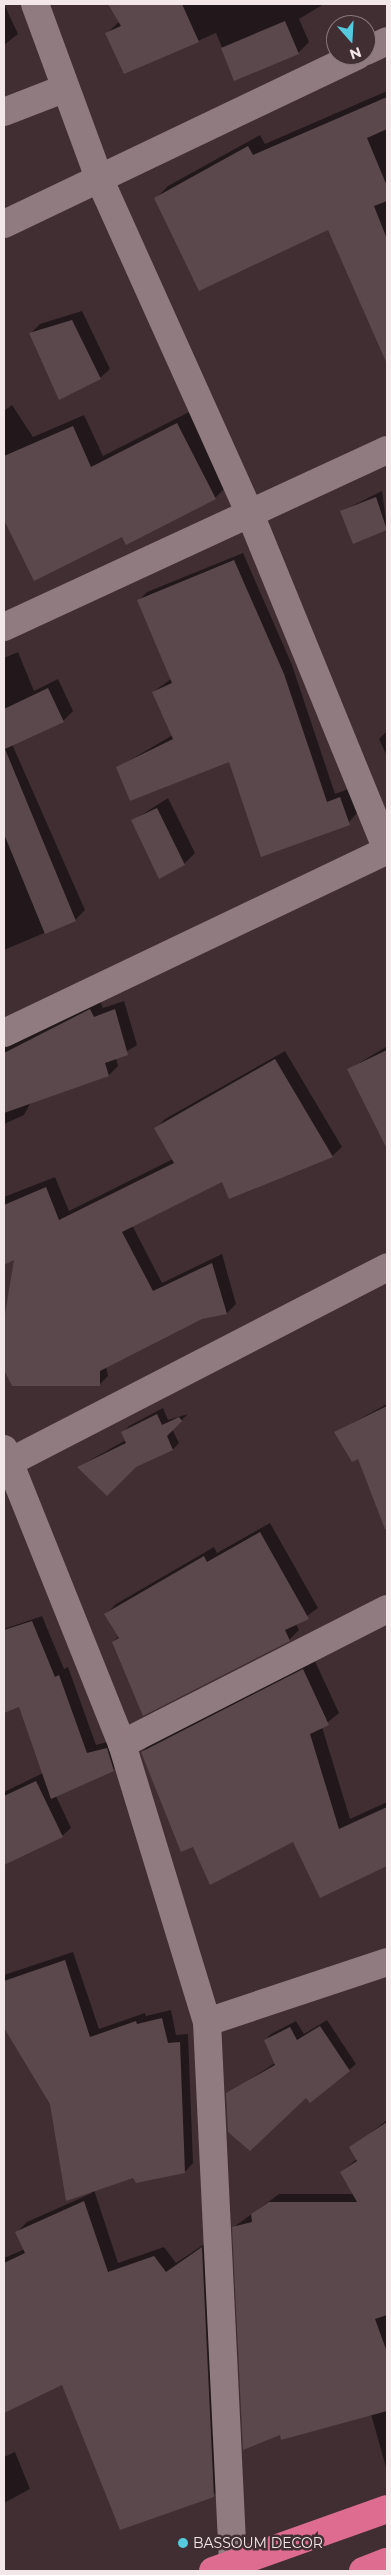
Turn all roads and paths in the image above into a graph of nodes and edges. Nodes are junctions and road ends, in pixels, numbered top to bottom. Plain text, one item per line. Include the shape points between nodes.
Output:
1 (35, 4) edge
2 (337, 65) edge
3 (66, 88) junction
4 (4, 112) edge
5 (99, 178) junction
6 (4, 224) edge
7 (387, 450) edge
8 (250, 514) junction
9 (4, 627) edge
10 (387, 849) edge
11 (4, 1033) edge
12 (387, 1267) edge
13 (6, 1459) edge
14 (387, 1610) edge
15 (122, 1744) junction
16 (387, 1962) edge
17 (206, 2022) junction
18 (387, 2509) edge
19 (387, 2562) edge
20 (223, 2568) edge
21 (363, 2571) edge

1 - 3 street
2 - 5 street
3 - 4 street
3 - 5 street
5 - 6 street
5 - 8 street
7 - 8 street
8 - 9 street
8 - 10 street
10 - 11 street
12 - 13 street
13 - 15 street
14 - 15 street
15 - 17 street
16 - 17 street
17 - 20 street
18 - 20 highway
19 - 21 highway

